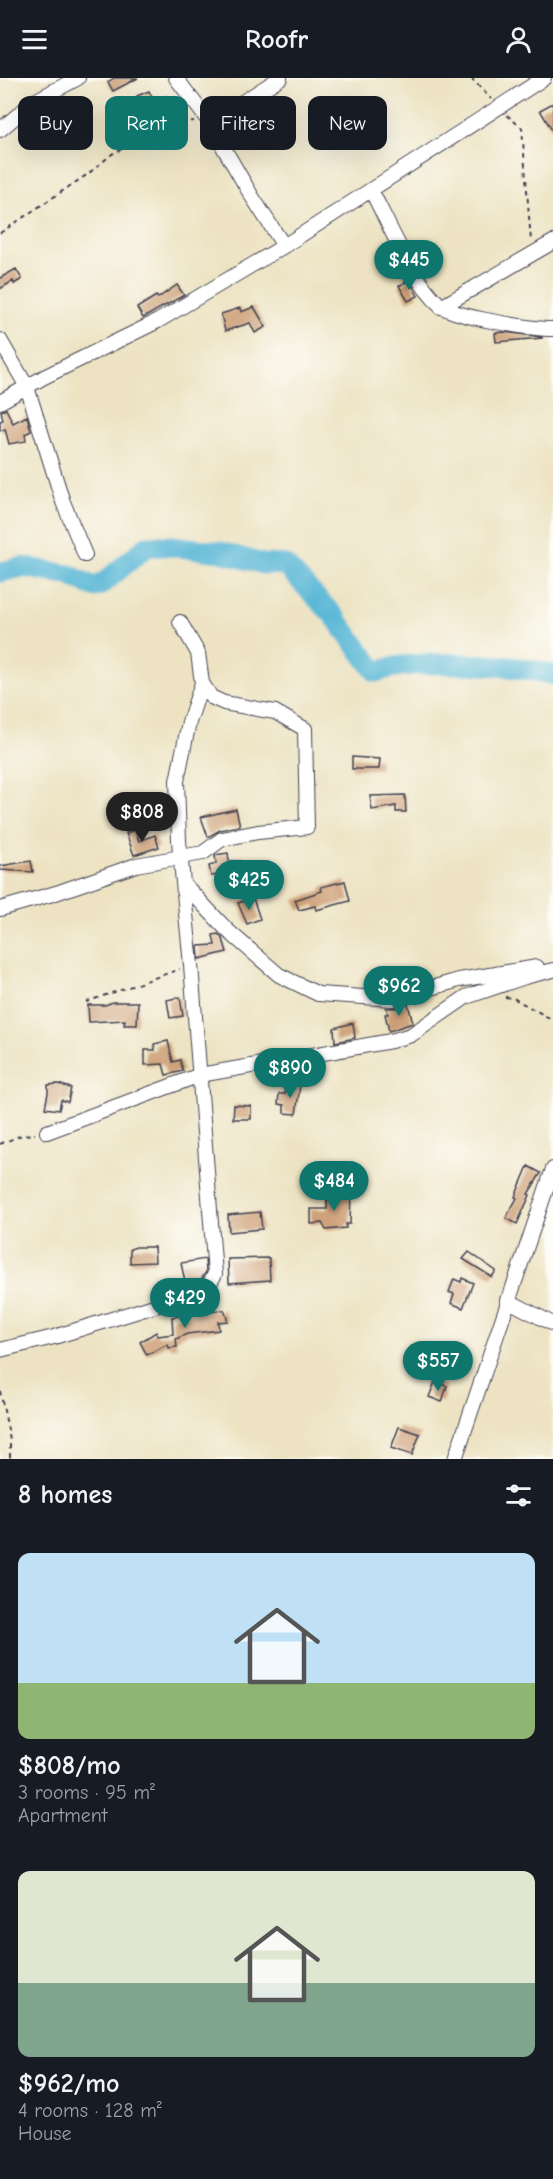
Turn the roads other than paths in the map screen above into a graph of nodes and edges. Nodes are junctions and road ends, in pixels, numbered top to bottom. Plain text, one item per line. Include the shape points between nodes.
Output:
1 (78, 78) edge
2 (176, 78) edge
3 (280, 78) edge
4 (544, 78) edge
5 (252, 96) edge
6 (200, 110) edge
7 (0, 130) edge
8 (225, 150) edge
9 (371, 190) junction
10 (553, 242) edge
11 (284, 246) junction
12 (441, 307) junction
13 (553, 329) edge
14 (0, 340) edge
15 (27, 387) junction
16 (0, 402) edge
17 (85, 555) dead end
18 (180, 622) dead end
19 (202, 683) junction
20 (180, 856) junction
21 (183, 883) junction
22 (0, 909) edge
23 (553, 969) edge
24 (200, 1075) junction
25 (46, 1132) road end
26 (553, 1170) edge
27 (507, 1300) junction
28 (553, 1324) edge
29 (0, 1350) edge
30 (455, 1459) edge

1 - 7 street via 33,102
2 - 6 street
3 - 5 street
4 - 9 street
8 - 11 street
9 - 11 street
9 - 12 street via 417,277
10 - 12 street
11 - 15 street via 158,321
12 - 13 street via 482,320
14 - 15 street
15 - 16 street
15 - 17 street via 63,502
18 - 19 street via 198,653
19 - 20 street via 177,781
19 - 20 street via 211,697 224,703 274,712 305,729 307,827 222,839 203,853
20 - 21 street
20 - 22 street
21 - 23 street via 227,930 279,975 318,994 393,999 459,980 533,966
21 - 24 street
23 - 24 street via 466,997 411,1035
24 - 25 street
24 - 29 street via 215,1274 206,1290 54,1338
26 - 27 street
27 - 28 street
27 - 30 street

